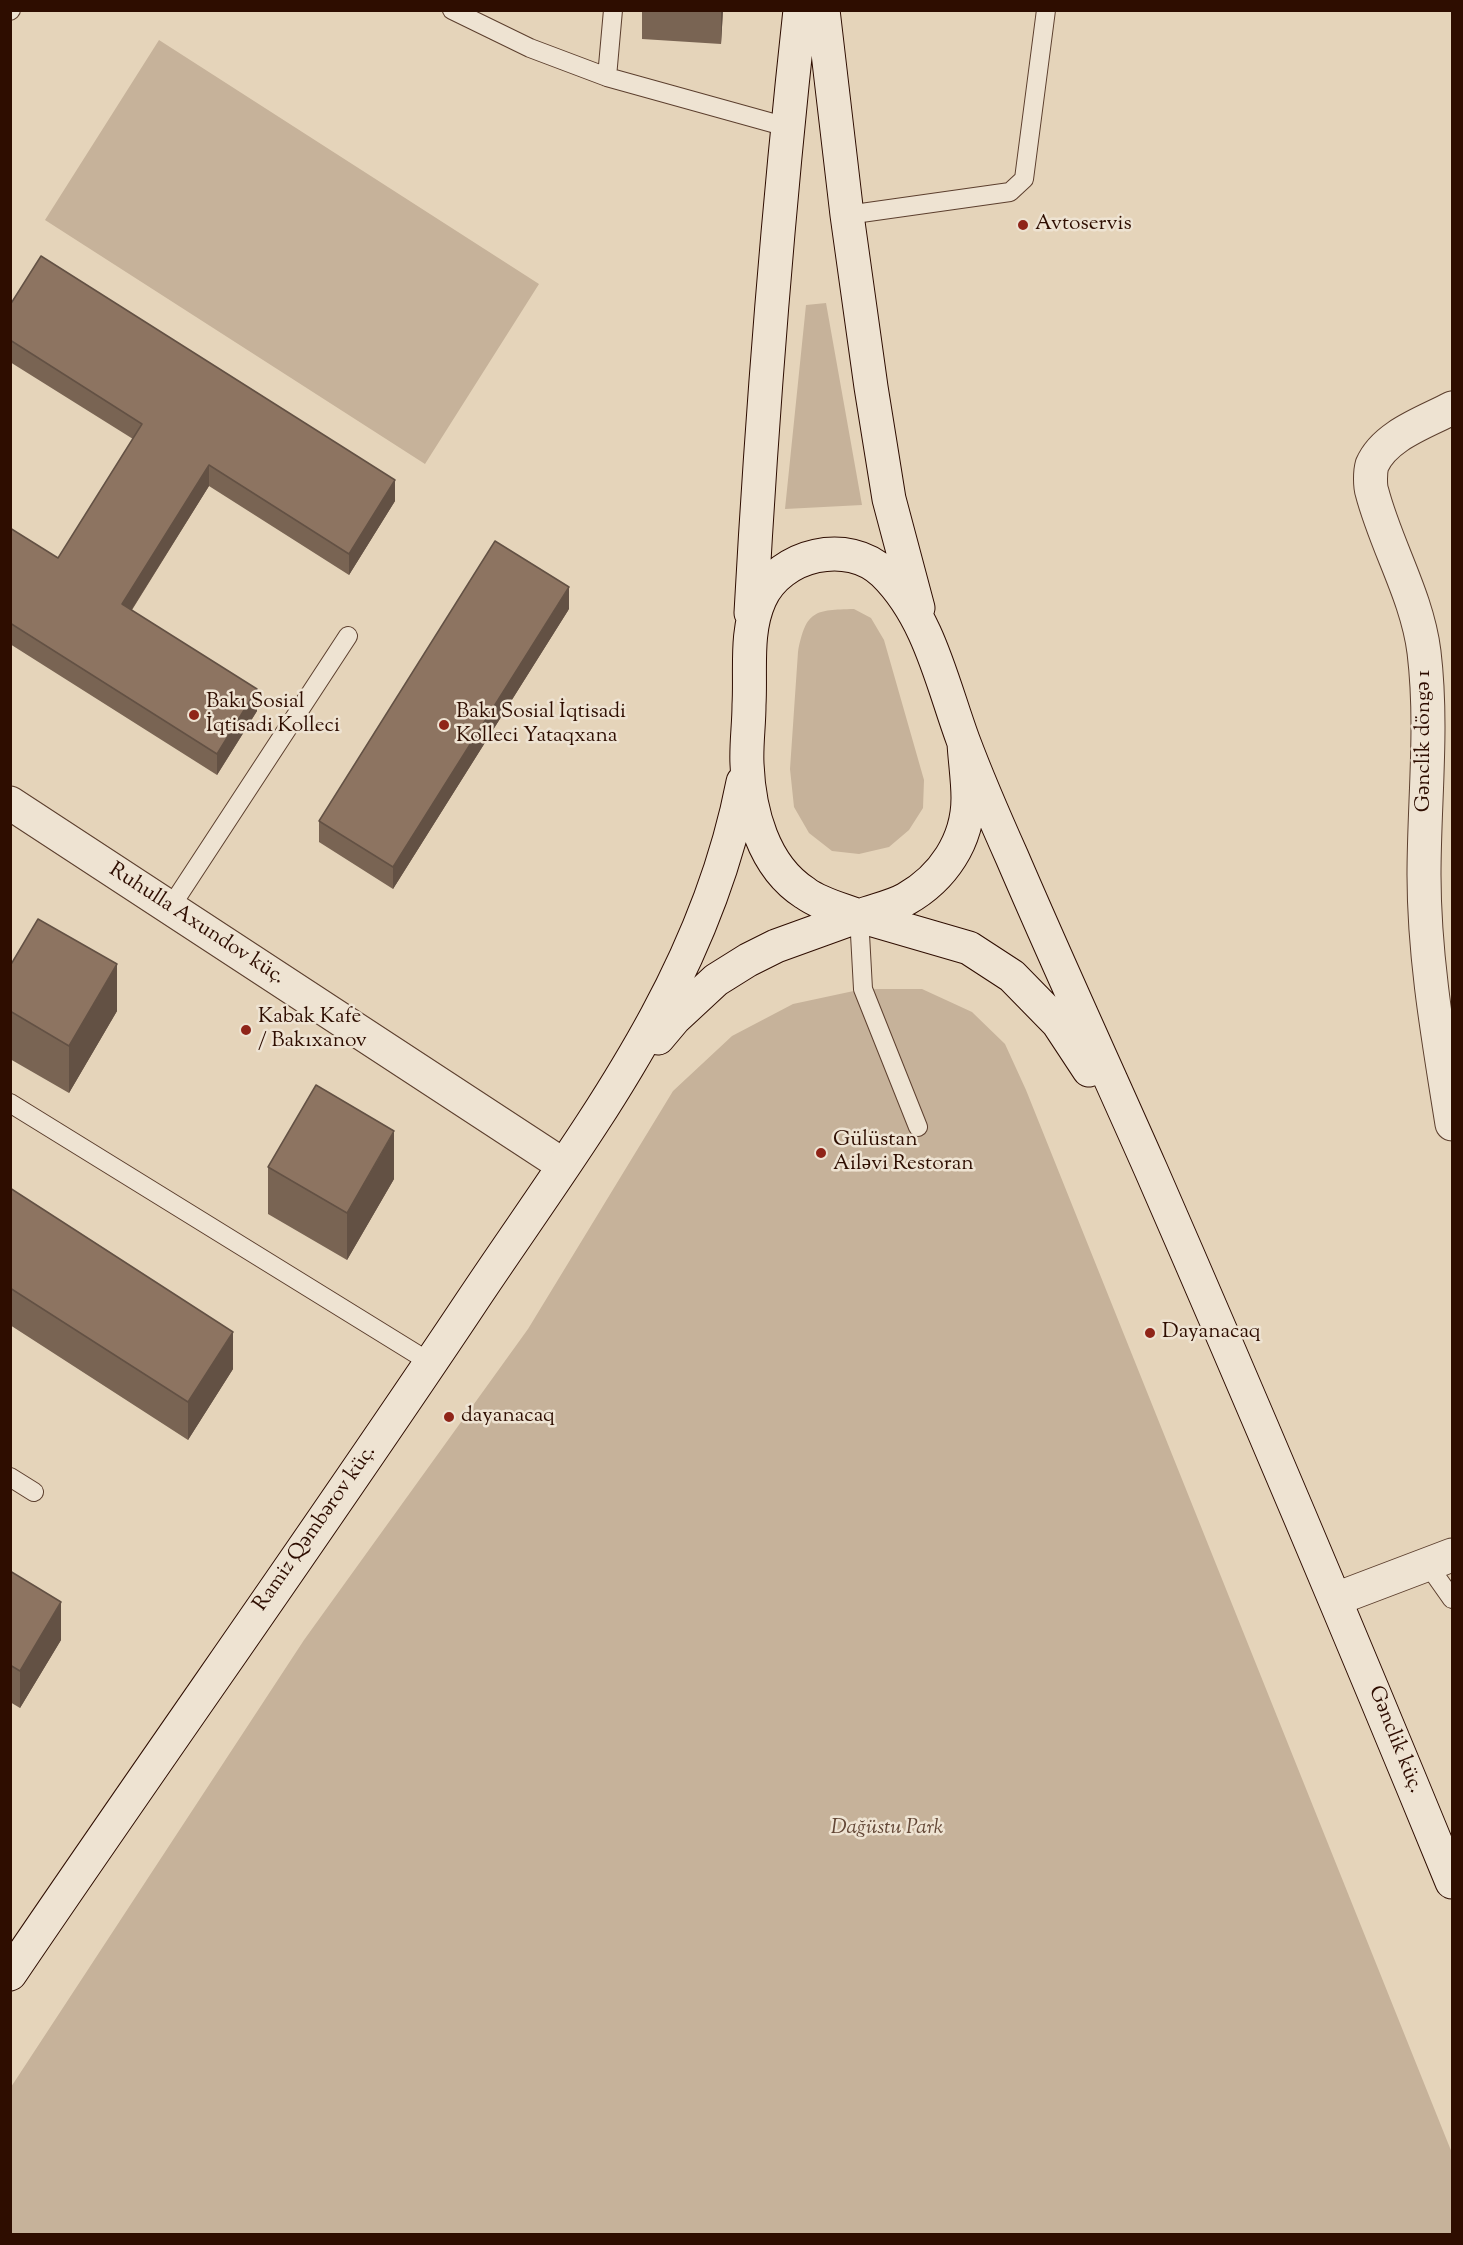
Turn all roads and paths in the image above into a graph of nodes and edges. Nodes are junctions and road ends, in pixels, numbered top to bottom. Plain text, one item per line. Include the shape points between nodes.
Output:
1 (452, 10) edge
2 (612, 10) edge
3 (800, 10) edge
4 (823, 10) edge
5 (1046, 10) edge
6 (607, 76) junction
7 (788, 127) junction
8 (847, 215) junction
9 (1452, 408) edge
10 (925, 633) junction
11 (348, 636) dead end
12 (750, 639) junction
13 (1440, 716) edge
14 (964, 743) junction
15 (747, 766) junction
16 (10, 803) edge
17 (1438, 872) edge
18 (170, 908) junction
19 (859, 916) junction
20 (1448, 1063) edge
21 (620, 1083) junction
22 (10, 1103) edge
23 (1452, 1124) edge
24 (918, 1126) dead end
25 (1148, 1163) junction
26 (563, 1165) junction
27 (431, 1363) junction
28 (10, 1477) edge
29 (34, 1492) dead end
30 (1440, 1560) edge
31 (1336, 1599) junction
32 (1452, 1599) edge
33 (1452, 1882) edge
34 (10, 1974) edge

1 - 6 lane via 530,48
2 - 6 lane
3 - 7 main road
4 - 8 main road
5 - 8 lane via 1024,179 1010,192
6 - 7 lane
7 - 12 main road via 758,489
8 - 10 main road via 889,499
9 - 13 main road, Gənclik döngə 1 via 1386,446 1372,466 1371,490 1412,601
10 - 12 main road via 882,571 857,556 834,554 804,558 776,575 760,599
10 - 14 main road
11 - 18 lane
12 - 15 main road
13 - 17 main road, Gənclik döngə 1
14 - 19 main road via 968,800 961,835 949,861 931,883 904,900
14 - 25 main road
15 - 19 main road via 755,819 775,864 806,894
15 - 21 main road via 711,899 658,1017
16 - 18 main road, Ruhulla Axundov küç.
17 - 20 main road, Gənclik döngə 1 via 1427,949
18 - 26 main road, Ruhulla Axundov küç.
19 - 21 main road via 776,946 716,980 674,1019
19 - 24 lane via 863,988
19 - 25 main road via 969,948 1012,976 1058,1023
20 - 23 main road, Gənclik döngə 1
21 - 26 main road, Ramiz Qəmbərov küç.
22 - 27 lane
25 - 31 main road, Gənclik küç.
26 - 27 main road, Ramiz Qəmbərov küç.
27 - 34 main road, Ramiz Qəmbərov küç.
28 - 29 lane
30 - 31 main road
30 - 32 lane
31 - 33 main road, Gənclik küç.

